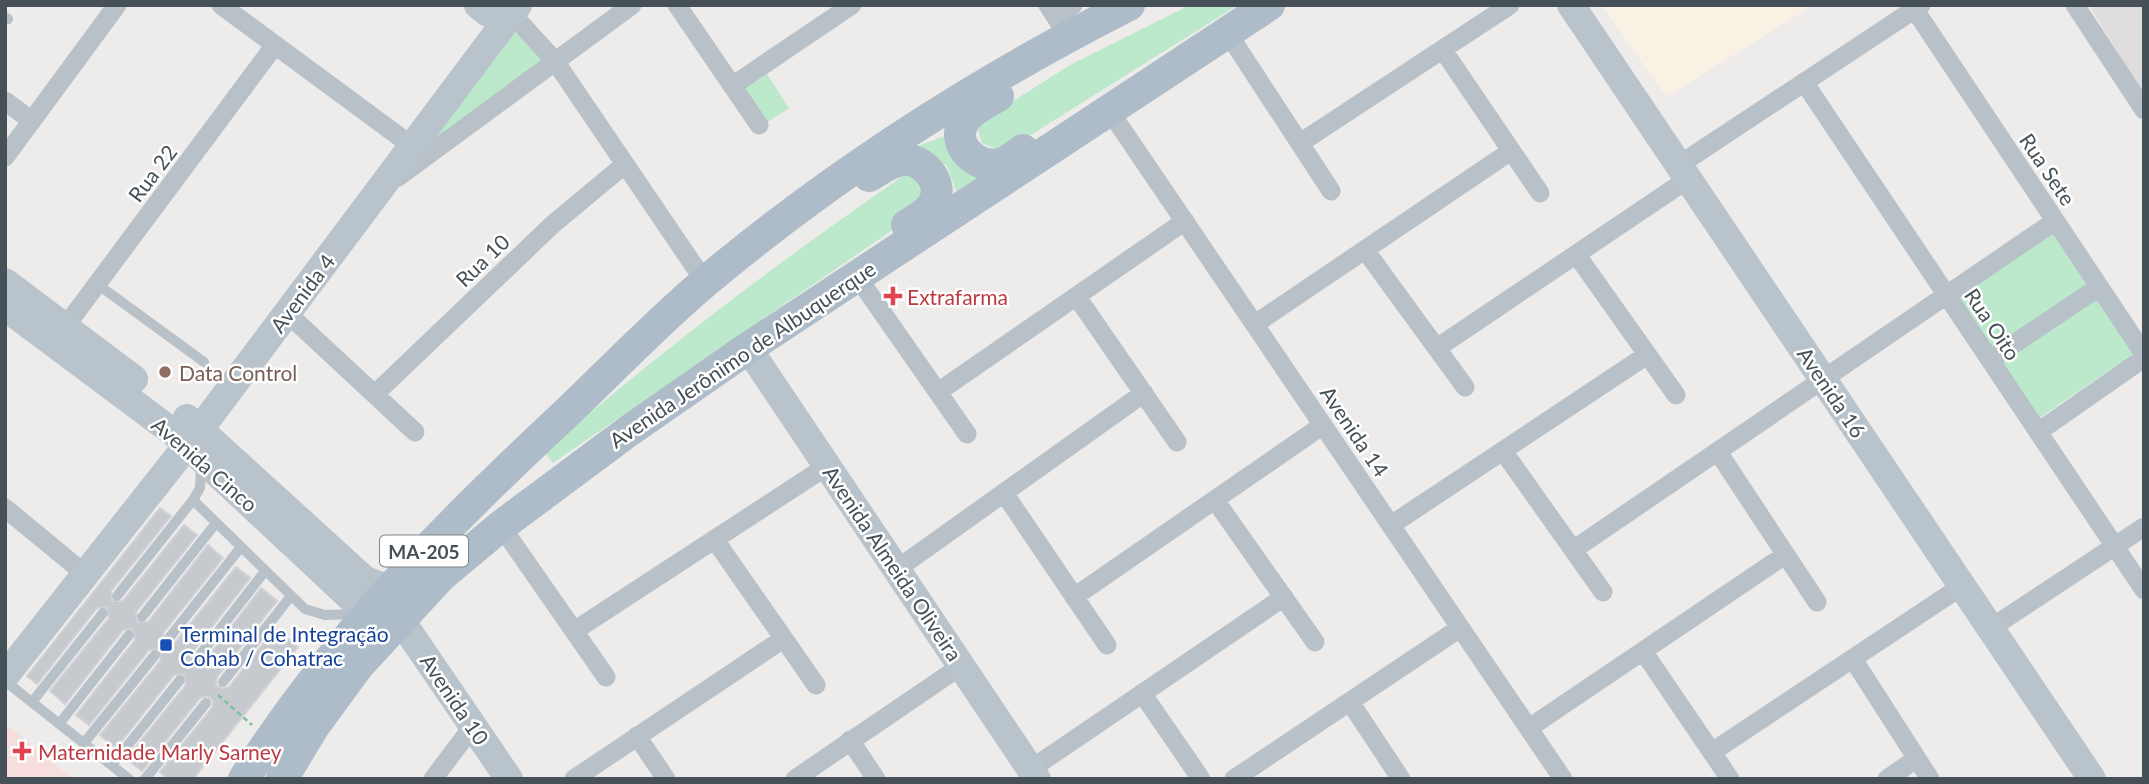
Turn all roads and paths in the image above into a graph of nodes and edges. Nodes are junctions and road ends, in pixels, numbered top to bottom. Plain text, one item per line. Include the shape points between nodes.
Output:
1 (117, 5) edge
2 (221, 5) edge
3 (632, 5) edge
4 (677, 5) edge
5 (852, 5) edge
6 (1073, 5) edge
7 (1129, 5) edge
8 (1144, 5) edge
9 (1269, 5) edge
10 (1510, 5) edge
11 (1571, 5) edge
12 (2075, 5) edge
13 (1918, 7) edge
14 (498, 8) edge
15 (1057, 19) edge
16 (1227, 32) junction
17 (275, 45) junction
18 (1443, 50) junction
19 (555, 61) junction
20 (1804, 82) junction
21 (732, 86) junction
22 (5, 101) edge
23 (2143, 107) edge
24 (1109, 110) junction
25 (32, 121) junction
26 (759, 125) dead end
27 (404, 141) junction
28 (1300, 144) junction
29 (1511, 151) junction
30 (5, 157) edge
31 (624, 165) junction
32 (1684, 172) junction
33 (1331, 191) dead end
34 (377, 192) junction
35 (1540, 193) dead end
36 (1185, 221) junction
37 (2055, 221) junction
38 (1365, 250) junction
39 (1577, 254) junction
40 (856, 275) junction
41 (5, 282) edge
42 (705, 282) junction
43 (97, 284) junction
44 (2099, 287) junction
45 (1947, 296) junction
46 (1077, 297) junction
47 (5, 307) edge
48 (287, 313) junction
49 (1255, 324) junction
50 (65, 327) junction
51 (748, 348) junction
52 (1437, 348) junction
53 (1647, 355) junction
54 (2144, 356) edge
55 (1990, 360) junction
56 (204, 362) dead end
57 (1824, 380) junction
58 (1465, 387) dead end
59 (938, 392) junction
60 (1143, 393) junction
61 (375, 394) junction
62 (1676, 395) dead end
63 (1323, 425) junction
64 (415, 432) dead end
65 (2038, 432) junction
66 (968, 434) dead end
67 (189, 436) junction
68 (1177, 442) dead end
69 (1503, 451) junction
70 (1718, 452) junction
71 (827, 466) junction
72 (1004, 493) junction
73 (193, 500) junction
74 (1215, 500) junction
75 (5, 508) edge
76 (216, 523) junction
77 (1391, 525) junction
78 (501, 526) junction
79 (2144, 527) edge
80 (715, 540) junction
81 (241, 547) junction
82 (2115, 547) junction
83 (1573, 550) junction
84 (1785, 555) junction
85 (79, 569) junction
86 (897, 569) junction
87 (265, 571) junction
88 (394, 585) junction
89 (1962, 586) junction
90 (2144, 590) edge
91 (1603, 592) dead end
92 (117, 596) dead end
93 (291, 596) junction
94 (1074, 597) junction
95 (1284, 597) junction
96 (1817, 602) dead end
97 (103, 613) dead end
98 (368, 614) junction
99 (142, 617) dead end
100 (400, 618) junction
101 (1460, 628) junction
102 (1991, 628) junction
103 (575, 631) junction
104 (129, 635) dead end
105 (169, 638) dead end
106 (783, 639) junction
107 (1315, 642) dead end
108 (1107, 645) dead end
109 (5, 647) edge
110 (1643, 650) junction
111 (155, 655) dead end
112 (1853, 659) junction
113 (196, 660) dead end
114 (961, 666) junction
115 (606, 677) dead end
116 (5, 678) edge
117 (180, 680) dead end
118 (223, 682) dead end
119 (816, 685) dead end
120 (214, 692) dead end
121 (1142, 693) junction
122 (32, 702) junction
123 (1350, 702) junction
124 (206, 703) dead end
125 (59, 724) junction
126 (253, 725) dead end
127 (474, 726) junction
128 (1529, 729) junction
129 (637, 736) junction
130 (850, 740) junction
131 (84, 743) junction
132 (1712, 752) junction
133 (1916, 759) junction
134 (112, 765) junction
135 (1034, 774) edge
136 (129, 779) edge
137 (145, 779) edge
138 (244, 779) edge
139 (282, 779) edge
140 (433, 779) edge
141 (509, 779) edge
142 (574, 779) edge
143 (666, 779) edge
144 (795, 779) edge
145 (876, 779) edge
146 (1201, 779) edge
147 (1234, 779) edge
148 (1401, 779) edge
149 (1563, 779) edge
150 (1730, 779) edge
151 (1887, 779) edge
152 (1930, 779) edge
153 (2092, 779) edge

1 - 25 street
2 - 17 street
3 - 19 street
4 - 21 street
5 - 21 street
6 - 15 street
7 - 15 main road
8 - 16 main road via 970,114 960,132 971,157 985,164 1002,164 1095,103
9 - 16 main road, Avenida Jerônimo de Albuquerque
10 - 18 street
11 - 32 main road, Avenida 16
12 - 23 street
13 - 20 street
13 - 37 street, Rua Sete
14 - 19 street
14 - 27 main road, Avenida 4
15 - 42 main road
16 - 24 main road, Avenida Jerônimo de Albuquerque
16 - 28 street
17 - 27 street
17 - 43 street, Rua 22
18 - 28 street
18 - 29 street
19 - 31 street
19 - 34 street
20 - 32 street
20 - 45 street, Rua Oito
21 - 26 street
22 - 25 street
24 - 36 street, Avenida 14
24 - 40 main road, Avenida Jerônimo de Albuquerque
25 - 30 street
27 - 34 main road, Avenida 4
27 - 67 main road, Avenida 4
28 - 33 street
29 - 35 street
29 - 38 street
31 - 42 street
31 - 61 street, Rua 10 via 552,225
32 - 39 street
32 - 57 main road, Avenida 16
34 - 48 main road, Avenida 4
36 - 46 street
36 - 49 street, Avenida 14
37 - 44 street, Rua Sete
37 - 45 street
38 - 49 street
38 - 52 street
39 - 52 street
39 - 53 street
40 - 51 main road, Avenida Jerônimo de Albuquerque
40 - 59 street
41 - 50 main road, Avenida Cinco
42 - 51 main road via 889,164 915,161 932,175 937,194 930,208 825,283
42 - 88 main road, MA-205 via 483,492
43 - 50 street, Rua 22
43 - 56 lane
44 - 54 street, Rua Sete
44 - 55 street
45 - 55 street, Rua Oito
45 - 57 street
46 - 59 street
46 - 60 street
47 - 67 main road, Avenida Cinco
48 - 61 street
48 - 67 main road, Avenida 4
49 - 63 street, Avenida 14
50 - 67 main road, Avenida Cinco
51 - 71 main road, Avenida Almeida Oliveira
51 - 78 main road, Avenida Jerônimo de Albuquerque
52 - 58 street
53 - 62 street
53 - 69 street
54 - 65 street
55 - 65 street, Rua Oito
57 - 70 street
57 - 89 main road, Avenida 16
59 - 66 street
60 - 68 street
60 - 72 street
61 - 64 street
63 - 74 street
63 - 77 street, Avenida 14
65 - 82 street, Rua Oito
67 - 73 lane via 202,479
67 - 85 main road, Avenida 4
67 - 88 main road, Avenida Cinco via 364,579 380,586
67 - 98 main road, Avenida Cinco
69 - 77 street
69 - 83 street
70 - 83 street
70 - 84 street
71 - 80 street
71 - 86 main road, Avenida Almeida Oliveira
72 - 86 street
72 - 94 street
73 - 76 lane
73 - 92 lane
74 - 94 street
74 - 95 street
75 - 85 street
76 - 81 lane
76 - 99 lane
77 - 101 street, Avenida 14
78 - 100 main road, Avenida Jerônimo de Albuquerque
78 - 103 street
79 - 82 street
80 - 103 street
80 - 106 street
81 - 87 lane
81 - 105 lane
82 - 90 street, Rua Oito
82 - 102 street
83 - 91 street
84 - 96 street
84 - 110 street
85 - 109 main road, Avenida 4
85 - 116 main road, Avenida 4
86 - 114 main road, Avenida Almeida Oliveira
87 - 93 lane
87 - 113 lane
88 - 98 main road, MA-205
89 - 102 main road, Avenida 16
89 - 112 street
93 - 98 lane via 305,609 325,615
93 - 118 lane
94 - 108 street
95 - 107 street
95 - 121 street
97 - 122 lane
98 - 100 main road
98 - 138 main road via 318,673
100 - 127 main road, Avenida 10
100 - 139 main road, Avenida Jerônimo de Albuquerque via 339,690
101 - 123 street
101 - 128 street, Avenida 14
102 - 153 main road, Avenida 16
103 - 115 street
104 - 125 lane
106 - 119 street
106 - 129 street
110 - 128 street
110 - 132 street
111 - 131 lane
112 - 132 street
112 - 133 street
114 - 130 street
114 - 135 main road, Avenida Almeida Oliveira
116 - 122 lane
117 - 134 lane
120 - 126 path
121 - 135 street
121 - 146 street
122 - 125 lane
123 - 147 street
123 - 148 street
124 - 137 lane
125 - 131 lane
127 - 140 street
127 - 141 main road, Avenida 10
128 - 149 street, Avenida 14
129 - 142 street
129 - 143 street
130 - 144 street
130 - 145 street
131 - 134 lane
132 - 150 street
133 - 151 street
133 - 152 street
134 - 136 lane

